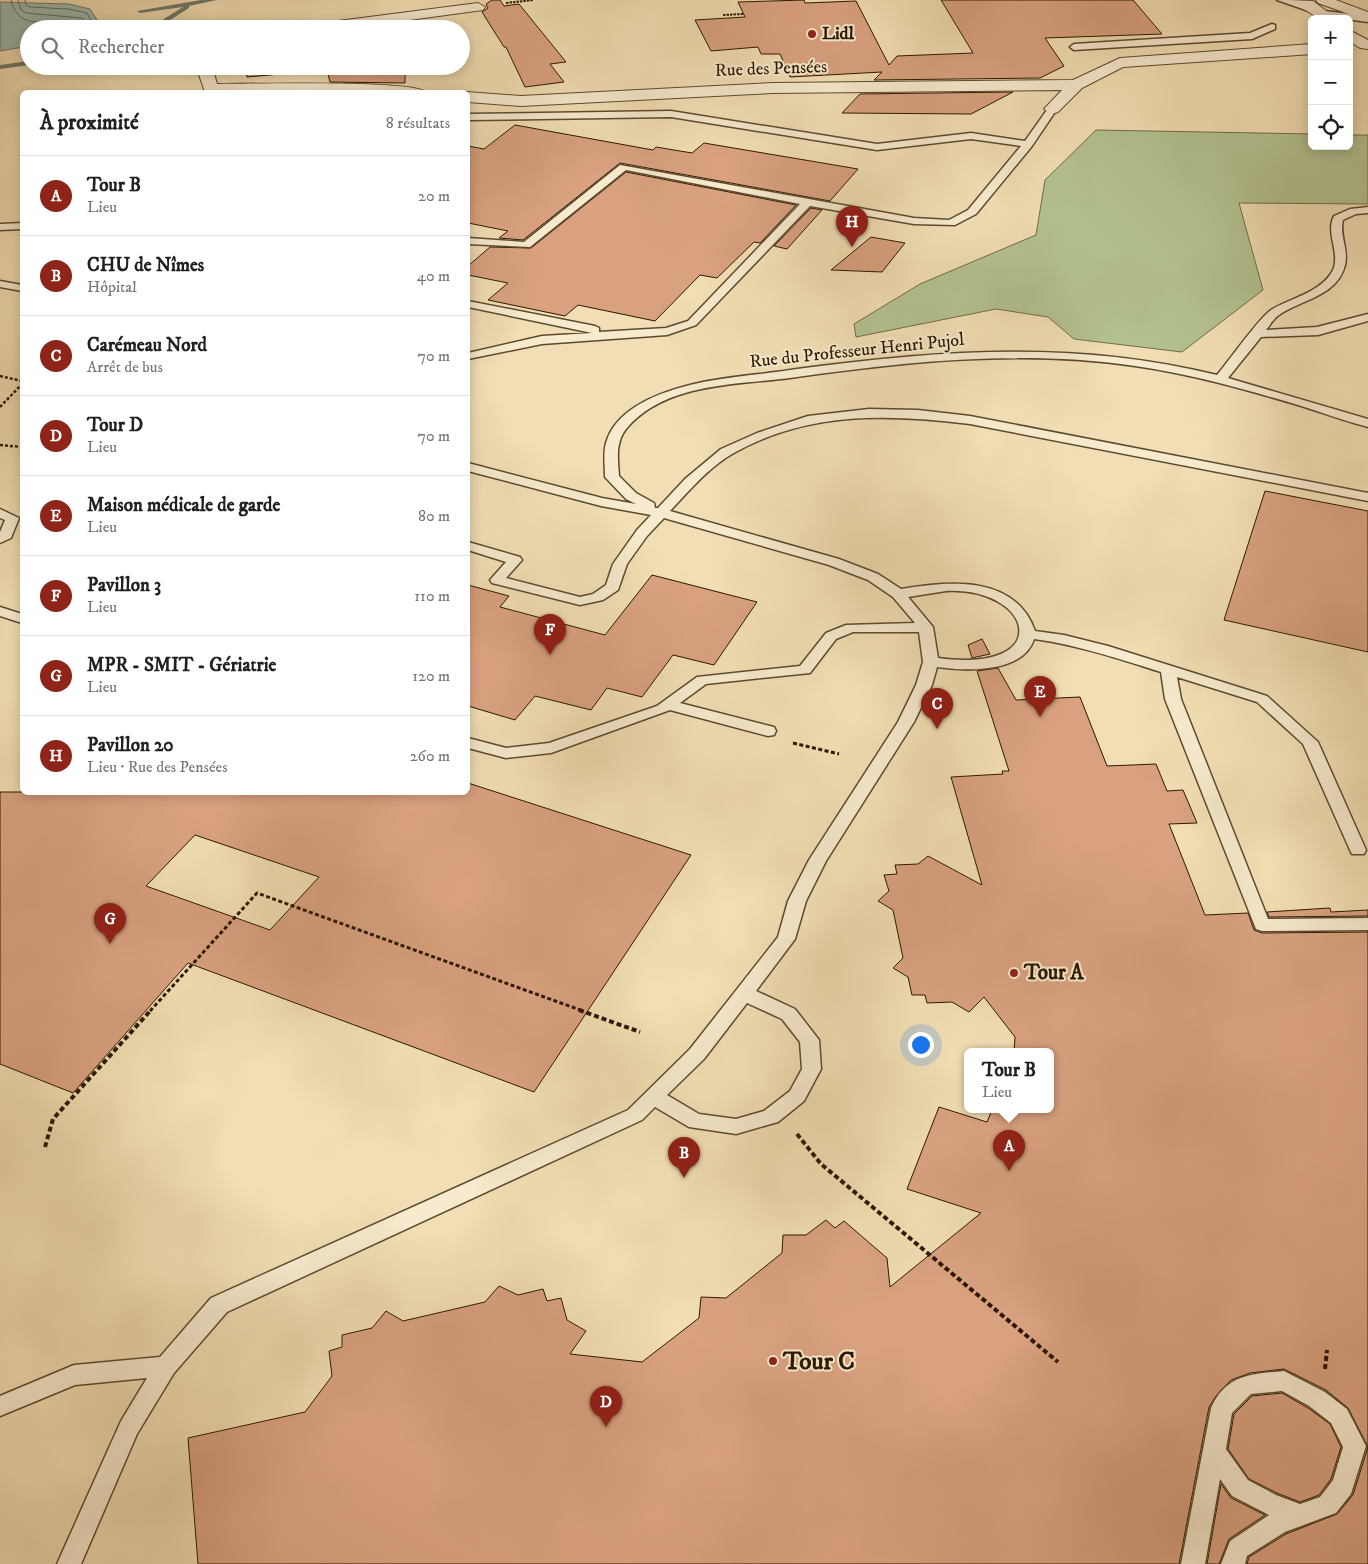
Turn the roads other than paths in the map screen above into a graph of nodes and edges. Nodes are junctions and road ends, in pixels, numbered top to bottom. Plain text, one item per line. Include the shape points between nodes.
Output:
1 (1281, 0) edge
2 (1296, 0) edge
3 (478, 7) dead end
4 (1325, 11) edge
5 (1368, 18) edge
6 (377, 20) edge
7 (1272, 28) dead end
8 (1353, 36) edge
9 (1367, 45) edge
10 (1353, 46) edge
11 (1074, 47) dead end
12 (1308, 50) edge
13 (206, 75) edge
14 (1076, 85) junction
15 (401, 90) edge
16 (470, 97) edge
17 (1052, 109) joint
18 (470, 117) edge
19 (1028, 144) junction
20 (808, 202) junction
21 (1368, 210) edge
22 (20, 226) edge
23 (0, 228) edge
24 (470, 241) edge
25 (0, 284) edge
26 (20, 288) edge
27 (470, 304) edge
28 (1368, 317) edge
29 (612, 334) junction
30 (1258, 334) junction
31 (470, 356) edge
32 (1220, 380) junction
33 (1368, 423) edge
34 (470, 468) edge
35 (1368, 496) edge
36 (662, 513) junction
37 (0, 514) edge
38 (0, 539) edge
39 (470, 547) edge
40 (898, 594) junction
41 (0, 611) edge
42 (20, 618) edge
43 (926, 628) junction
44 (1028, 634) junction
45 (931, 662) junction
46 (1168, 668) junction
47 (668, 704) junction
48 (768, 731) road end
49 (470, 744) edge
50 (1358, 850) dead end
51 (1368, 924) edge
52 (744, 994) junction
53 (654, 1097) junction
54 (166, 1366) junction
55 (0, 1406) edge
56 (1214, 1451) junction
57 (1299, 1515) junction
58 (69, 1564) edge
59 (1193, 1564) edge
60 (1233, 1564) edge

1 - 4 lane
2 - 4 street
3 - 6 street
4 - 5 street
7 - 11 lane via 1252,36
8 - 9 street
9 - 10 street
12 - 14 street via 1183,56 1120,63
13 - 15 street via 210,89
14 - 16 street, Rue des Pensées via 773,88 521,101
14 - 17 street
17 - 19 lane
18 - 19 lane via 671,114 877,147 971,136
19 - 20 lane via 972,212 951,223 914,221
20 - 24 lane via 624,167 526,245
20 - 29 lane via 692,322 667,331
21 - 30 lane via 1354,211 1338,218 1335,231 1340,264 1336,276 1311,296 1274,313
22 - 23 lane
25 - 26 lane
27 - 29 lane
28 - 30 lane via 1318,331
29 - 31 lane via 542,340
30 - 32 lane
32 - 33 lane, Rue du Professeur Henri Pujol
32 - 36 lane, Rue du Professeur Henri Pujol via 1105,358 994,354 846,366 679,392 652,403 632,418 617,432 611,447 612,477 631,496
34 - 36 lane via 601,502
35 - 36 lane via 970,420 869,413 812,419 726,452 690,482
36 - 39 lane via 642,533 620,564 613,587 598,597 580,601 497,580 515,560
36 - 40 lane via 834,562 873,578
37 - 38 lane via 12,518 6,534
40 - 43 lane
40 - 44 lane via 953,586 991,593 1019,610
41 - 42 lane
43 - 45 lane
43 - 47 lane via 851,628 831,636 805,670 702,680
44 - 45 lane via 1013,654 999,661 963,666
44 - 46 lane via 1071,641
45 - 52 lane via 906,722 818,860 797,901 786,939
46 - 50 lane via 1262,699 1310,742
46 - 51 lane via 1173,700 1262,925
47 - 48 lane
47 - 49 lane via 662,709 551,748 506,753
52 - 53 lane via 697,1054
52 - 53 lane via 765,999 784,1009 808,1038 813,1064 806,1086 791,1104 756,1123 710,1125 668,1110
53 - 54 lane via 635,1115 219,1305
54 - 55 lane via 74,1375
54 - 58 lane via 129,1428
56 - 57 lane via 1240,1488
56 - 57 lane via 1222,1408 1244,1385 1284,1381 1318,1399 1339,1416 1355,1446 1343,1486 1328,1505
56 - 59 lane
57 - 60 lane via 1278,1523 1238,1549

